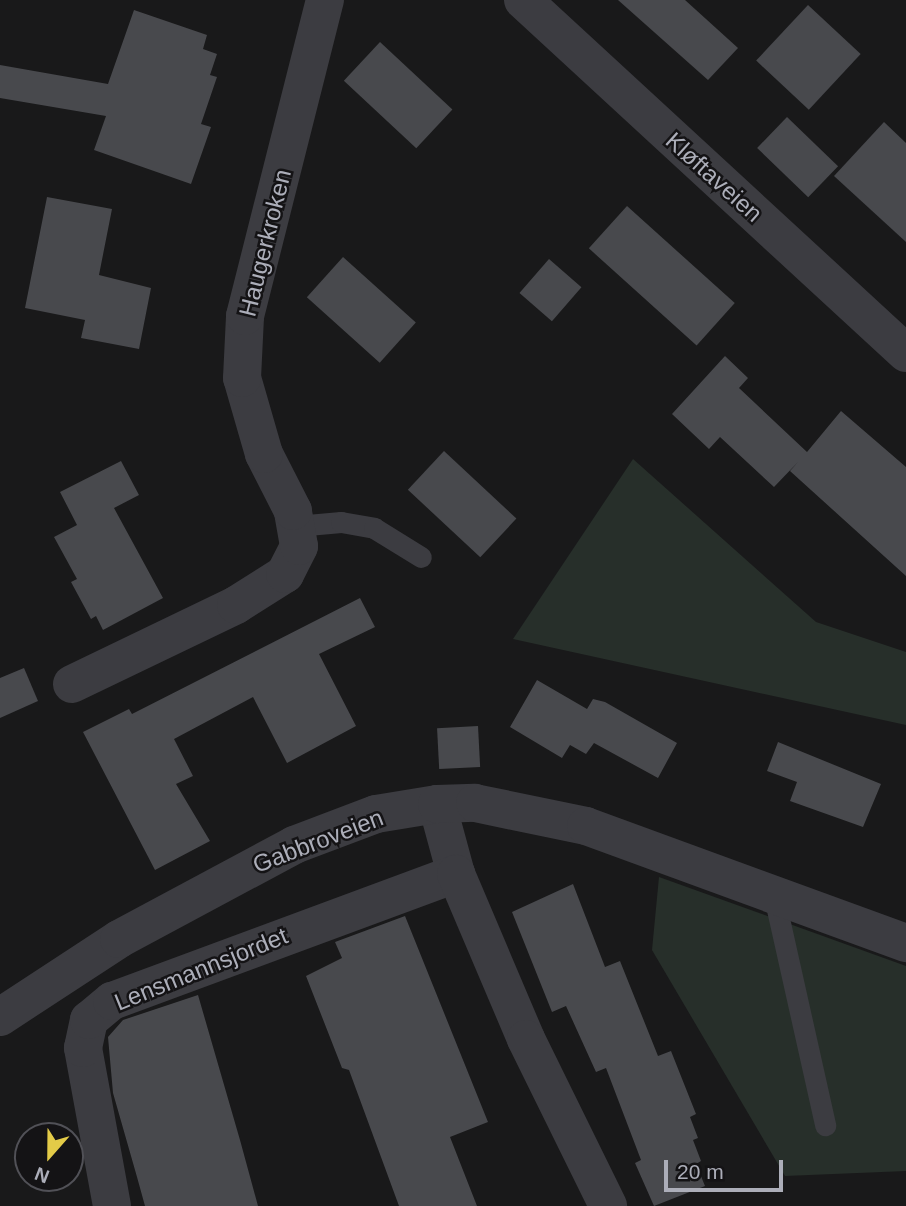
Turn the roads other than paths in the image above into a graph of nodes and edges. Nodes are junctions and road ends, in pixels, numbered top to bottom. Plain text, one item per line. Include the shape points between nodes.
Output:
1 (325, 0) edge
2 (523, 0) edge
3 (906, 353) edge
4 (296, 526) junction
5 (421, 557) dead end
6 (72, 684) dead end
7 (437, 804) junction
8 (456, 874) junction
9 (774, 896) junction
10 (906, 943) edge
11 (0, 1017) edge
12 (825, 1125) dead end
13 (113, 1206) edge
14 (608, 1206) edge

1 - 4 street, Haugerkroken via 244,328 242,378 264,454
2 - 3 street, Kløftaveien
4 - 5 lane via 341,522 374,528
4 - 6 street, Haugerkroken via 299,546 285,574 236,605
7 - 8 street
7 - 9 street, Gabbroveien via 475,803 586,826
7 - 11 street, Gabbroveien via 376,814 283,850 119,939
8 - 13 street, Lensmannsjordet via 112,1001 89,1020 83,1048
8 - 14 street via 532,1051
9 - 10 street, Gabbroveien
9 - 12 lane

